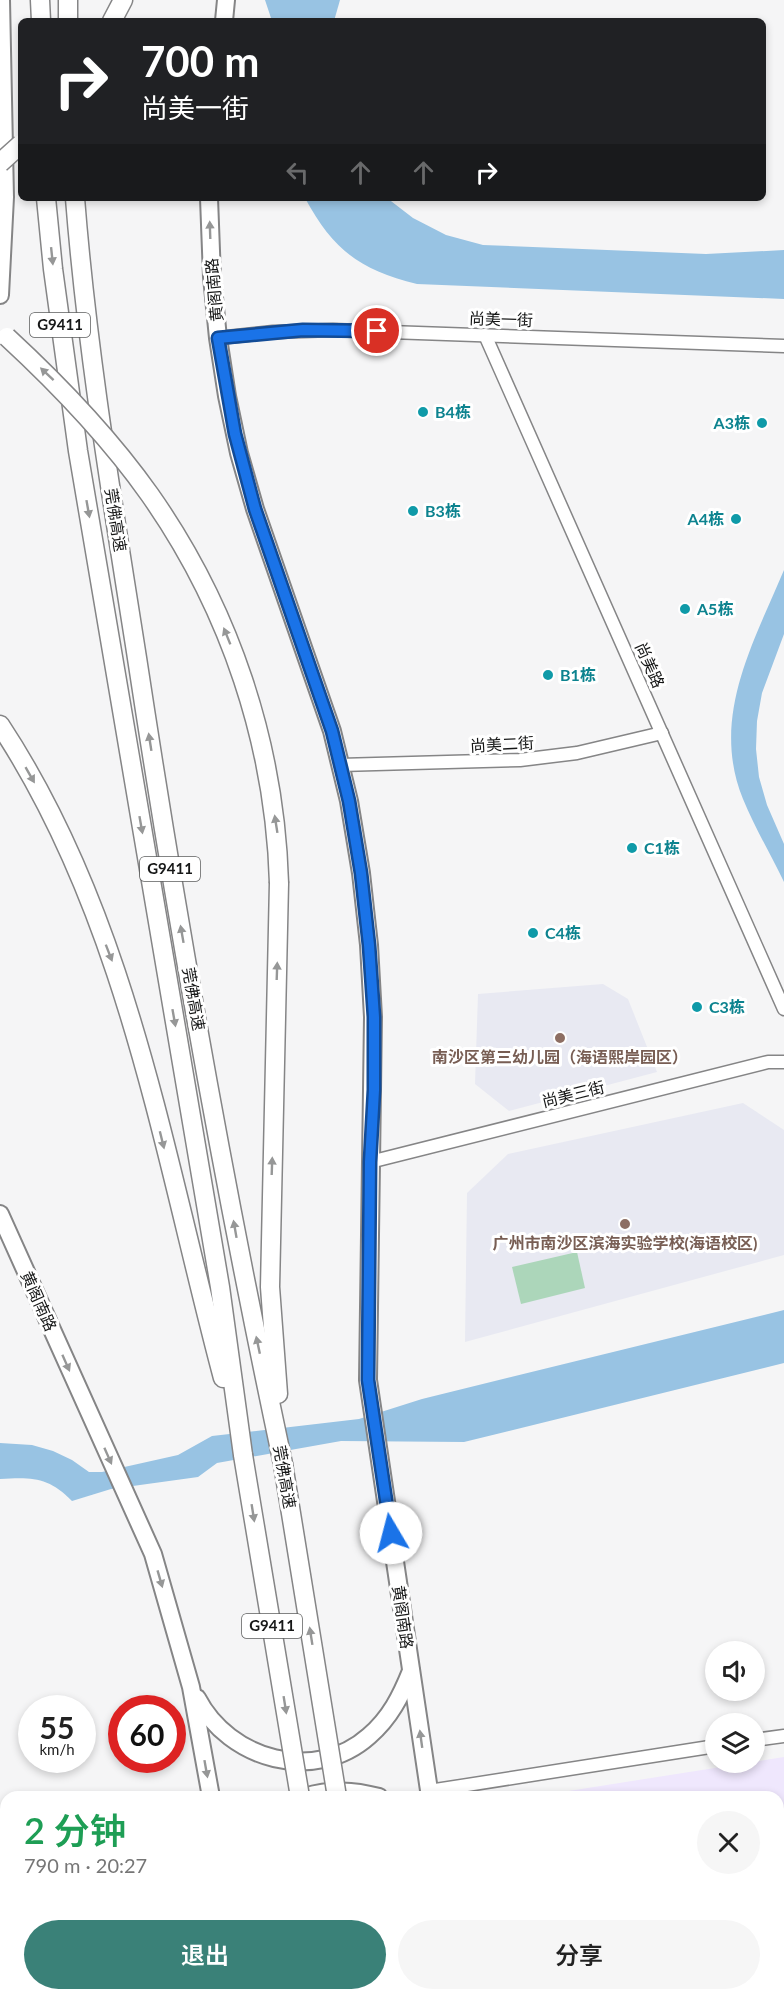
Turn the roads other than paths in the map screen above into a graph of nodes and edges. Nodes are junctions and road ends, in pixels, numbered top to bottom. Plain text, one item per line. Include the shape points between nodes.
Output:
1 (1, 0) edge
2 (40, 0) edge
3 (68, 0) edge
4 (123, 0) edge
5 (226, 0) edge
6 (41, 18) edge
7 (68, 18) edge
8 (114, 18) edge
9 (224, 18) edge
10 (18, 147) edge
11 (0, 163) edge
12 (46, 201) edge
13 (75, 201) edge
14 (209, 201) edge
15 (0, 295) edge
16 (0, 331) edge
17 (485, 335) junction
18 (218, 338) junction
19 (784, 346) edge
20 (0, 725) edge
21 (662, 733) junction
22 (340, 765) junction
23 (784, 1009) edge
24 (784, 1062) edge
25 (370, 1162) junction
26 (0, 1214) edge
27 (243, 1455) junction
28 (283, 1464) junction
29 (411, 1671) junction
30 (191, 1687) junction
31 (784, 1736) edge
32 (765, 1739) edge
33 (705, 1748) edge
34 (210, 1791) edge
35 (301, 1791) edge
36 (324, 1791) edge
37 (336, 1791) edge
38 (352, 1791) edge
39 (429, 1791) edge
40 (447, 1791) edge

1 - 15 main road via 5,197
2 - 6 highway
3 - 7 highway
4 - 8 highway
5 - 9 main road
10 - 11 highway, bridge
12 -> 27 highway, 莞佛高速 / G9411, bridge via 78,451 220,1287
28 -> 13 highway, 莞佛高速 / G9411, bridge via 245,1287 166,844 105,449
18 -> 14 main road, 黄阁南路
28 -> 16 highway, bridge via 270,1287 278,836 259,730 211,598 157,505 121,456 54,381
17 - 18 street, 尚美一街 via 333,330
17 - 19 street, 尚美一街
17 - 21 street, 尚美路
18 - 22 main road, 黄阁南路 via 237,441 255,509 332,731
20 -> 27 highway via 57,827 118,977
21 - 22 street, 尚美二街 via 577,753 520,760
21 - 23 street, 尚美路
22 - 25 main road, 黄阁南路 via 361,873 369,945 374,1017
24 - 25 street, 尚美三街 via 768,1062
25 - 29 main road, 黄阁南路 via 368,1380
26 -> 30 main road, 黄阁南路 via 153,1554
27 -> 35 highway, 莞佛高速 / G9411, bridge
37 -> 28 highway, 莞佛高速 / G9411, bridge
29 - 30 main road via 387,1719 368,1738 320,1760 293,1762 242,1747 204,1711
39 -> 29 main road, 黄阁南路
30 -> 34 main road, 黄阁南路
31 - 32 street
33 - 40 street
36 - 38 main road

